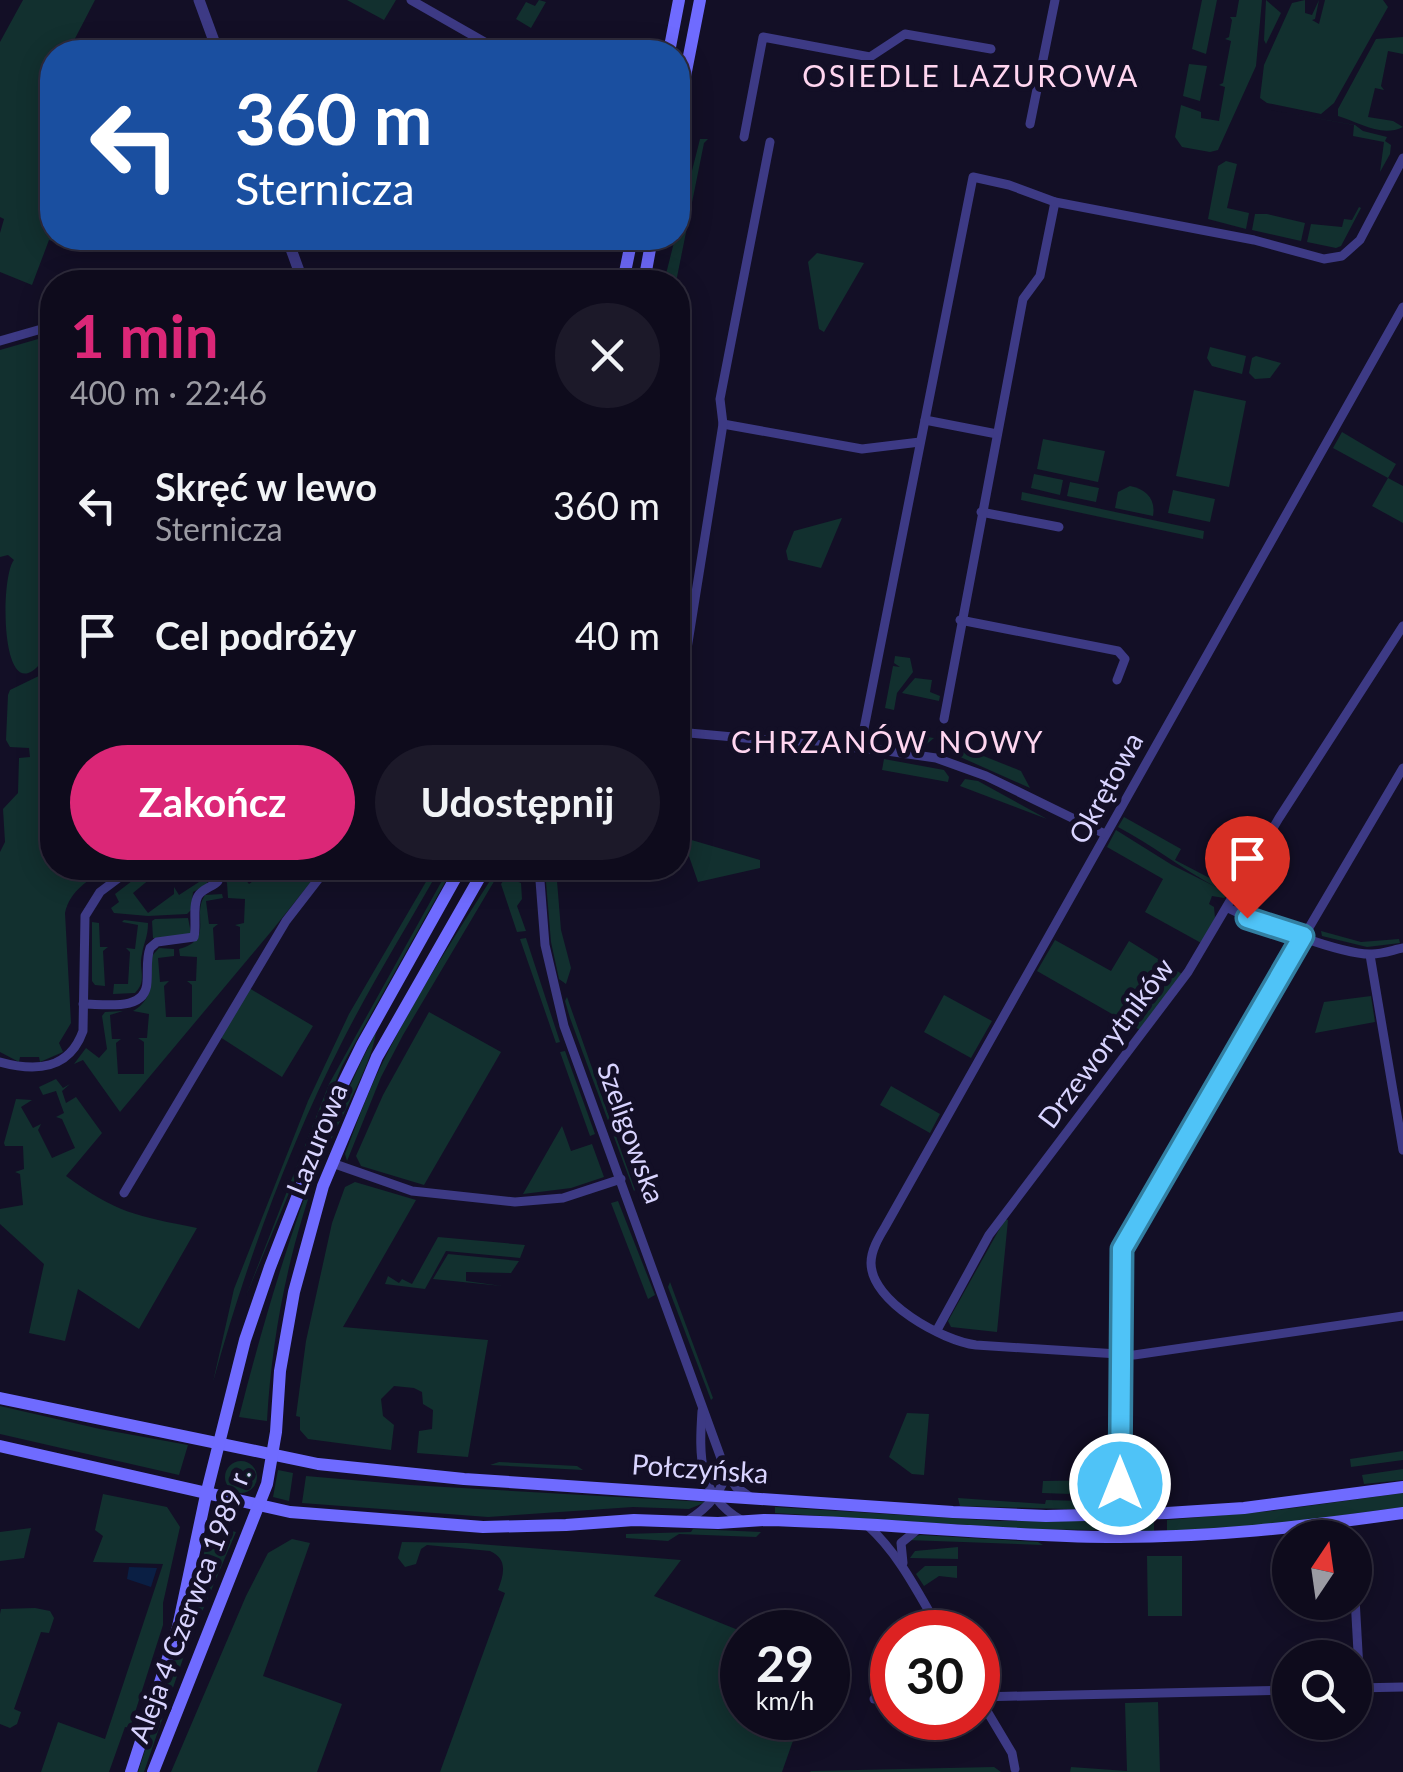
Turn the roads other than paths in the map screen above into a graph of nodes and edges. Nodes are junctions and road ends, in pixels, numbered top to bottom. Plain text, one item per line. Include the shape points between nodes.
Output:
1 (200, 0) edge
2 (411, 0) edge
3 (679, 0) edge
4 (700, 0) edge
5 (1055, 0) edge
6 (214, 40) edge
7 (481, 40) edge
8 (671, 40) edge
9 (991, 49) dead end
10 (690, 51) edge
11 (1030, 124) dead end
12 (744, 137) dead end
13 (770, 142) dead end
14 (1403, 158) edge
15 (1390, 183) junction
16 (1403, 190) edge
17 (1055, 202) junction
18 (1403, 307) edge
19 (40, 329) edge
20 (0, 341) edge
21 (924, 420) junction
22 (723, 424) junction
23 (996, 434) junction
24 (920, 442) junction
25 (981, 512) junction
26 (1059, 526) dead end
27 (690, 616) edge
28 (960, 620) junction
29 (1403, 626) edge
30 (1117, 680) dead end
31 (944, 719) dead end
32 (690, 733) edge
33 (860, 749) junction
34 (1403, 768) edge
35 (1105, 834) junction
36 (116, 880) edge
37 (218, 880) edge
38 (318, 880) edge
39 (455, 880) edge
40 (477, 880) edge
41 (540, 880) edge
42 (1228, 908) junction
43 (1303, 936) junction
44 (1403, 948) edge
45 (1370, 955) junction
46 (83, 1004) junction
47 (0, 1062) edge
48 (1403, 1150) edge
49 (332, 1163) junction
50 (621, 1179) junction
51 (124, 1193) dead end
52 (1403, 1316) edge
53 (936, 1330) junction
54 (1120, 1356) junction
55 (0, 1398) edge
56 (702, 1410) junction
57 (220, 1443) junction
58 (0, 1446) edge
59 (272, 1455) junction
60 (726, 1472) junction
61 (702, 1475) junction
62 (1120, 1484) junction
63 (1403, 1487) edge
64 (690, 1493) junction
65 (716, 1494) junction
66 (206, 1495) junction
67 (750, 1497) junction
68 (260, 1508) junction
69 (1403, 1514) edge
70 (1135, 1515) junction
71 (1106, 1516) junction
72 (687, 1521) junction
73 (743, 1521) junction
74 (868, 1526) junction
75 (918, 1529) junction
76 (905, 1570) junction
77 (928, 1610) edge
78 (1403, 1687) edge
79 (1372, 1688) edge
80 (1272, 1690) edge
81 (1000, 1697) edge
82 (1000, 1733) edge
83 (1015, 1769) dead end
84 (131, 1772) edge
85 (152, 1772) edge

1 - 6 street
2 - 7 street
3 - 8 main road
4 - 10 main road
5 - 11 street
9 - 12 street via 906,34 870,56 763,37
13 - 22 street via 720,398
14 - 15 street
15 - 16 street
15 - 17 street via 1354,247 1324,260
17 - 21 street via 973,177
17 - 23 street via 1040,276 1023,300
18 - 35 street, Okrętowa
19 - 20 street
21 - 23 street
21 - 24 street
22 - 24 street via 862,449
22 - 27 street
23 - 25 street
24 - 33 street
25 - 26 street
25 - 28 street
28 - 30 street via 1118,652 1124,660
28 - 31 street
29 - 42 street, Drzeworytników
32 - 33 street
33 - 35 street via 948,762
34 - 43 street
35 - 53 street, Okrętowa via 878,1238 871,1261 884,1295
36 - 46 street via 85,916
37 - 46 street via 196,900 194,938 150,948 144,994 130,1004
38 - 51 street via 270,945
39 - 57 main road, Lazurowa via 362,1044 314,1146 250,1324
40 - 49 main road, Lazurowa via 377,1057
41 - 50 street, Szeligowska via 545,945 564,1026
42 - 43 street
42 - 53 street, Drzeworytników via 1158,1016 989,1235
43 - 45 street
43 - 54 street via 1124,1242
44 - 45 street
45 - 48 street
46 - 47 street via 83,1031 64,1060 36,1068
49 - 50 street via 412,1191 516,1202 554,1200
49 - 59 main road, Lazurowa via 297,1278
50 - 56 street, Szeligowska
52 - 54 street
53 - 54 street via 969,1344
54 - 62 street
55 - 57 main road, Połczyńska
56 - 60 street, Szeligowska
56 - 61 street, Szeligowska
57 - 59 main road, Połczyńska
57 - 66 main road, Aleja 4 Czerwca 1989 r.
58 - 66 main road, Połczyńska
59 - 64 main road, Połczyńska via 410,1474
59 - 68 main road, Aleja 4 Czerwca 1989 r.
60 - 65 street
60 - 67 street, Szeligowska
61 - 64 street
61 - 65 street
62 - 70 street
62 - 71 street
63 - 70 main road, Połczyńska
64 - 65 main road, Połczyńska
65 - 67 main road, Połczyńska
65 - 72 street
65 - 73 street
66 - 68 main road, Połczyńska
66 - 84 main road, Aleja 4 Czerwca 1989 r. via 178,1627
67 - 71 main road, Połczyńska
68 - 72 main road, Połczyńska via 483,1527
68 - 85 main road, Aleja 4 Czerwca 1989 r.
69 - 75 main road, Połczyńska via 1163,1537
70 - 71 main road, Połczyńska
72 - 73 main road, Połczyńska
73 - 74 main road, Połczyńska
74 - 75 main road, Połczyńska
74 - 76 street
75 - 76 street via 901,1543
76 - 77 street
78 - 79 street
80 - 81 street
82 - 83 street

